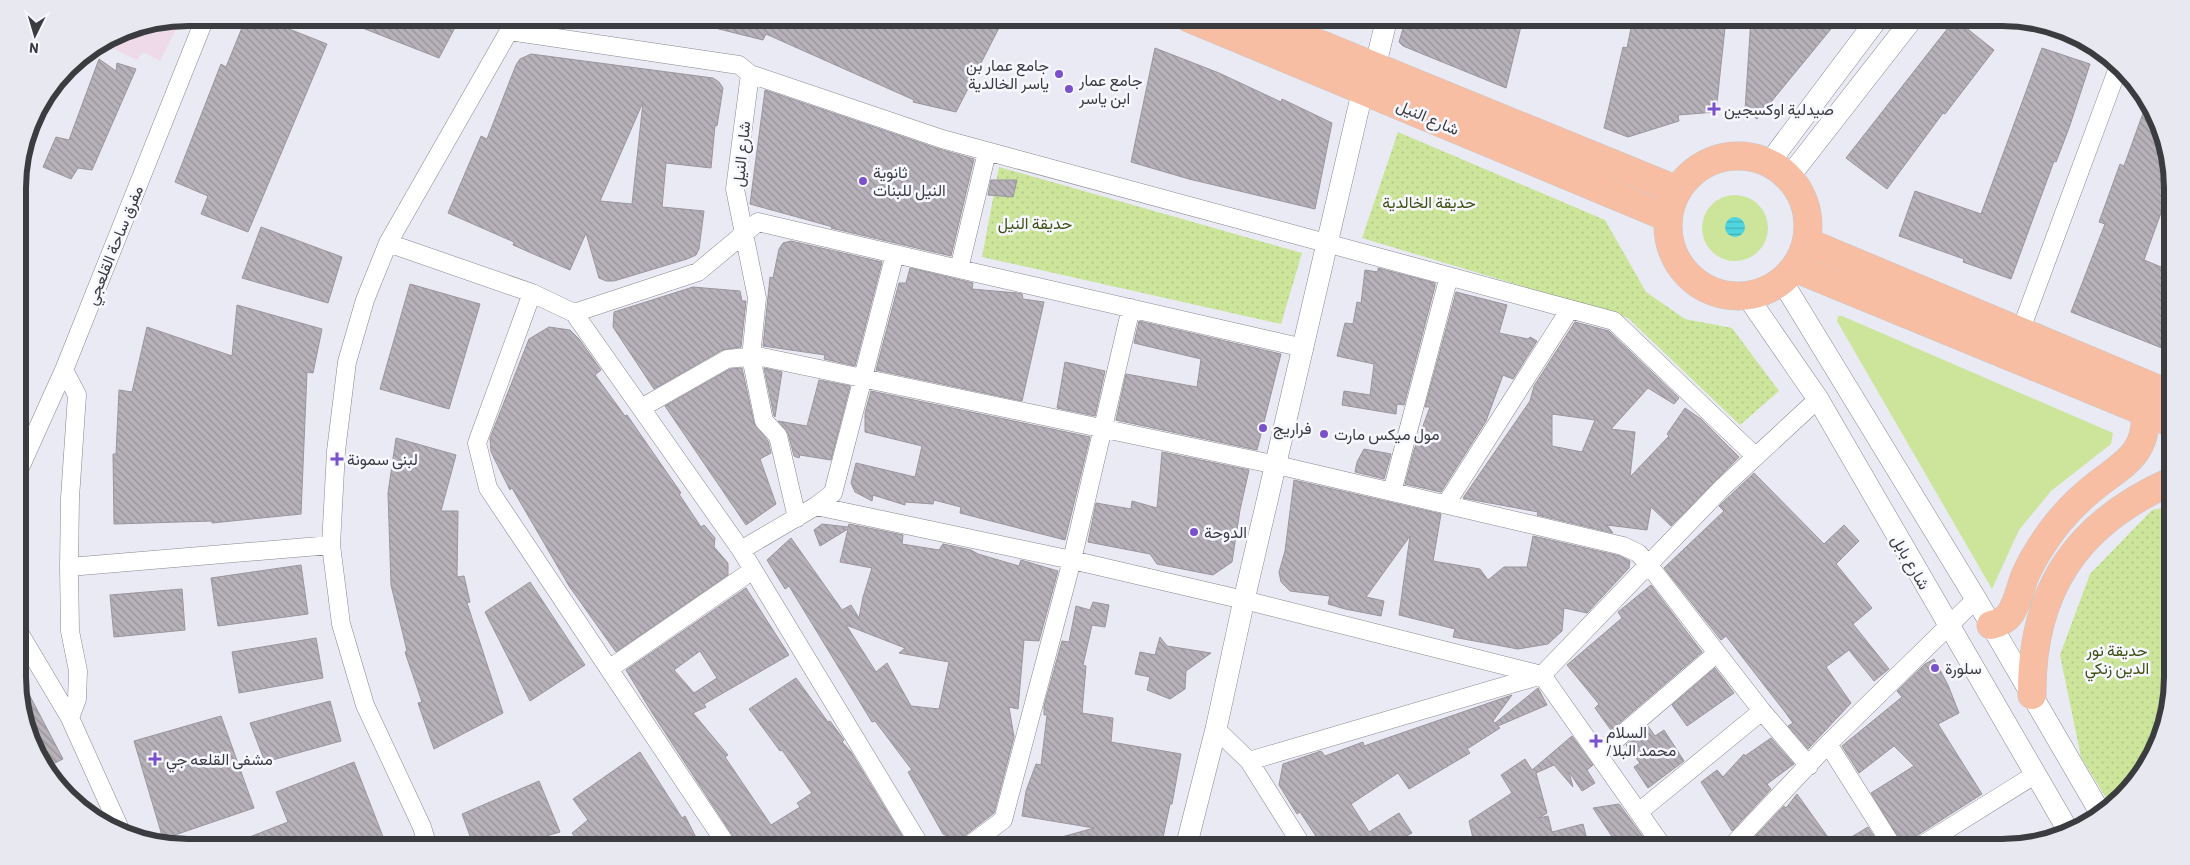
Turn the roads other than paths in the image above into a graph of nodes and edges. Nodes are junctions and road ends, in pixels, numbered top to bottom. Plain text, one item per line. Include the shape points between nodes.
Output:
1 (202, 26) edge
2 (512, 26) edge
3 (524, 26) edge
4 (1213, 26) edge
5 (1271, 26) edge
6 (1385, 26) edge
7 (1873, 26) edge
8 (1906, 26) edge
9 (750, 74) junction
10 (2116, 75) edge
11 (1369, 78) junction
12 (987, 152) junction
13 (1779, 170) junction
14 (1677, 190) junction
15 (1667, 217) junction
16 (744, 234) junction
17 (1807, 242) junction
18 (388, 243) junction
19 (1328, 244) junction
20 (895, 254) junction
21 (959, 269) junction
22 (1789, 275) junction
23 (1449, 276) junction
24 (532, 294) junction
25 (1746, 296) junction
26 (1131, 308) junction
27 (1570, 309) junction
28 (574, 313) junction
29 (2020, 332) junction
30 (1304, 348) junction
31 (750, 356) junction
32 (64, 370) junction
33 (863, 379) junction
34 (2164, 391) edge
35 (1818, 399) junction
36 (640, 408) junction
37 (2145, 412) junction
38 (2164, 420) edge
39 (1103, 428) junction
40 (26, 455) edge
41 (1755, 456) junction
42 (1277, 465) junction
43 (2164, 485) edge
44 (1392, 492) junction
45 (1446, 504) junction
46 (816, 506) junction
47 (797, 518) junction
48 (331, 545) junction
49 (741, 550) junction
50 (1072, 560) junction
51 (1648, 564) junction
52 (70, 567) junction
53 (753, 570) junction
54 (1976, 599) junction
55 (1244, 600) junction
56 (1991, 625) junction
57 (1948, 627) junction
58 (26, 644) edge
59 (1716, 653) junction
60 (609, 669) junction
61 (1542, 675) junction
62 (2032, 695) junction
63 (1762, 711) junction
64 (70, 718) junction
65 (1216, 729) junction
66 (1828, 744) junction
67 (1599, 754) junction
68 (1249, 760) junction
69 (1809, 766) junction
70 (2036, 774) junction
71 (2097, 807) edge
72 (1640, 811) junction
73 (117, 822) edge
74 (2065, 825) edge
75 (1188, 838) edge
76 (1298, 838) edge
77 (1657, 838) edge
78 (1740, 838) edge
79 (1887, 838) edge
80 (1934, 838) edge
81 (425, 839) edge
82 (722, 839) edge
83 (916, 839) edge
84 (978, 839) edge

1 - 32 street, مفرق ساحة القلعجي
2 - 18 street
3 - 9 street via 739,65
4 - 11 main road, شارع النيل
5 - 11 main road, شارع النيل
6 - 11 street
7 - 13 street
8 - 13 street
9 - 12 street
9 - 16 street, شارع النيل via 735,188
10 - 29 street
11 - 14 main road, شارع النيل
11 - 15 main road, شارع النيل
11 - 19 street
12 - 19 street
12 - 21 street
13 - 14 main road via 1742,155 1716,158 1695,170
13 - 17 main road via 1803,197 1808,215
14 - 15 main road
15 - 25 main road via 1670,246 1679,265 1694,281 1714,292
16 - 20 street via 758,222
16 - 28 street via 698,272
16 - 31 street, شارع النيل via 757,298
17 - 22 main road
17 - 29 main road
18 - 24 street
18 - 48 street via 365,300 347,362 336,451
19 - 23 street
19 - 30 street
20 - 21 street
20 - 33 street
21 - 26 street
22 - 25 main road via 1772,288
22 - 37 main road
22 - 54 street
23 - 27 street
23 - 44 street
24 - 28 street
24 - 60 street via 477,443 488,488
25 - 35 street, شارع بابل
26 - 30 street
26 - 39 street
27 - 41 street via 1614,321
27 - 45 street
28 - 36 street
29 - 34 main road
30 - 42 street
31 - 33 street
31 - 36 street via 727,359
31 - 47 street, شارع النيل via 764,421 778,436
32 - 40 street, مفرق ساحة القلعجي
32 - 52 street via 76,395
33 - 39 street
33 - 46 street via 833,493
35 - 41 street
35 - 57 street, شارع بابل
36 - 49 street
37 - 38 main road
37 - 56 main road via 2145,432 2138,450 2125,465 2085,494 2068,512 2037,553 2011,613
39 - 42 street
39 - 50 street
41 - 51 street
42 - 44 street
42 - 55 street
43 - 62 main road via 2111,515 2091,532 2066,563 2041,617 2033,656
44 - 45 street
45 - 51 street via 1623,546 1638,553
46 - 47 street
46 - 50 street
47 - 49 street
48 - 52 street
48 - 81 street via 341,624 365,705
49 - 53 street
50 - 55 street
50 - 84 street via 1003,820
51 - 59 street
51 - 61 street
52 - 64 street via 70,631 78,671 76,699
53 - 60 street
53 - 83 street
54 - 56 street
54 - 57 street
55 - 61 street
55 - 65 street
56 - 62 street
57 - 66 street
57 - 70 street, شارع بابل
58 - 64 street
59 - 63 street
59 - 67 street
60 - 82 street
61 - 67 street
61 - 68 street
62 - 71 street
63 - 69 street
63 - 72 street
64 - 73 street
65 - 68 street
65 - 75 street
66 - 69 street
66 - 79 street
67 - 72 street
68 - 76 street
69 - 78 street
70 - 74 street, شارع بابل
70 - 80 street
72 - 77 street

